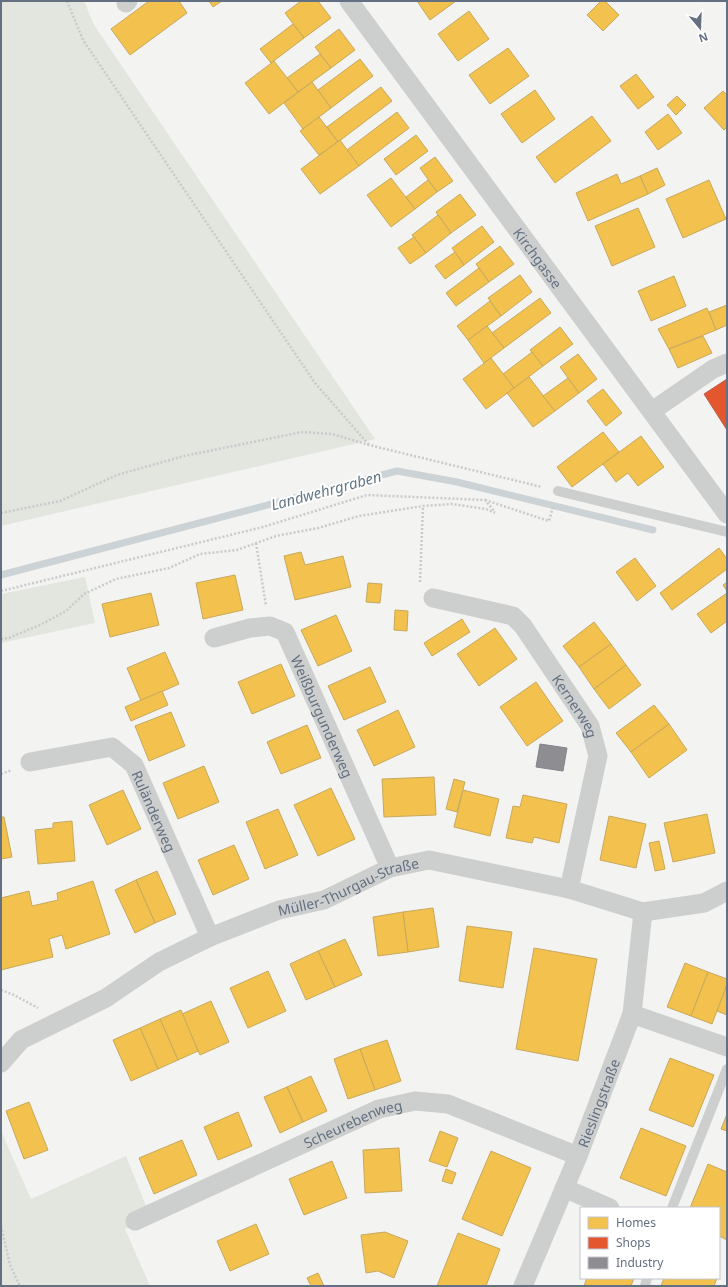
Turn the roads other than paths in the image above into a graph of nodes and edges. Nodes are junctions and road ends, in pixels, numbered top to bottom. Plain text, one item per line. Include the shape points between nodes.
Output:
1 (349, 1) edge
2 (727, 363) edge
3 (652, 411) junction
4 (558, 491) road end
5 (727, 514) edge
6 (727, 532) edge
7 (433, 598) road end
8 (214, 638) dead end
9 (30, 762) dead end
10 (390, 868) junction
11 (569, 889) junction
12 (727, 891) edge
13 (643, 912) junction
14 (210, 937) junction
15 (632, 1014) junction
16 (727, 1047) edge
17 (1, 1063) edge
18 (727, 1069) edge
19 (578, 1156) junction
20 (564, 1188) junction
21 (608, 1207) edge
22 (672, 1207) edge
23 (135, 1221) dead end
24 (523, 1286) edge

1 - 3 street, Kirchgasse
2 - 3 street via 713,369
3 - 5 street, Kirchgasse
4 - 6 lane
7 - 11 street, Kernerweg via 513,616 523,626 590,726 598,756
8 - 10 street, Weißburgunderweg via 250,628 270,626 285,632
9 - 14 street, Ruländerweg via 112,747 134,765
10 - 11 street, Müller-Thurgau-Straße via 429,860
10 - 14 street, Müller-Thurgau-Straße via 324,900 279,910
11 - 13 street, Müller-Thurgau-Straße
12 - 13 street, Müller-Thurgau-Straße via 704,903
13 - 15 street, Rieslingstraße
14 - 17 street, Müller-Thurgau-Straße via 159,962 106,998 21,1040
15 - 16 street
15 - 19 street, Rieslingstraße
18 - 22 lane
19 - 20 street, Rieslingstraße
19 - 23 street, Scheurebenweg via 448,1104 415,1101 379,1109
20 - 21 street
20 - 24 street, Rieslingstraße

